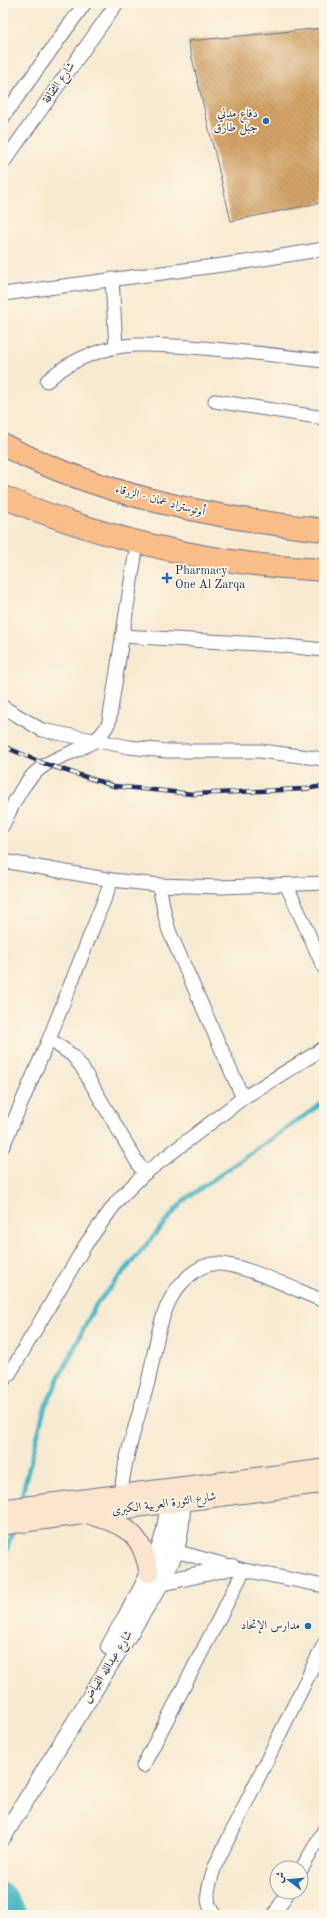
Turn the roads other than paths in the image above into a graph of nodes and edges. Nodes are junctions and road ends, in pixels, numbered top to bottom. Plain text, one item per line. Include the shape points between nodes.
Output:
1 (85, 3) edge
2 (117, 3) edge
3 (3, 117) edge
4 (3, 163) edge
5 (324, 249) edge
6 (112, 279) junction
7 (3, 294) edge
8 (116, 347) junction
9 (324, 361) edge
10 (47, 381) dead end
11 (215, 401) dead end
12 (324, 418) edge
13 (3, 445) edge
14 (3, 497) edge
15 (324, 530) edge
16 (137, 543) junction
17 (324, 570) edge
18 (122, 636) junction
19 (324, 650) edge
20 (3, 708) edge
21 (94, 742) junction
22 (324, 758) edge
23 (3, 824) edge
24 (3, 861) edge
25 (112, 880) junction
26 (324, 883) edge
27 (159, 885) junction
28 (287, 886) junction
29 (324, 968) edge
30 (49, 1039) junction
31 (324, 1048) edge
32 (243, 1098) junction
33 (3, 1146) edge
34 (144, 1174) junction
35 (324, 1301) edge
36 (3, 1381) edge
37 (324, 1469) edge
38 (324, 1483) edge
39 (122, 1494) junction
40 (174, 1496) junction
41 (3, 1509) edge
42 (89, 1514) junction
43 (23, 1515) junction
44 (3, 1525) edge
45 (168, 1548) junction
46 (238, 1568) junction
47 (155, 1578) junction
48 (324, 1586) edge
49 (324, 1644) edge
50 (143, 1766) dead end
51 (3, 1818) edge
52 (324, 1830) edge
53 (3, 1837) edge
54 (307, 1860) edge
55 (283, 1900) edge
56 (215, 1915) edge
57 (274, 1915) edge

1 - 3 street
2 - 4 street, شارع الثقافة
5 - 6 street
6 - 7 street
6 - 8 street
8 - 9 street via 144,345 210,348
8 - 10 street via 80,358 61,368
11 - 12 street
13 - 15 highway, أوتوستراد عمان - الزرقاء via 62,471 145,498 216,515
14 - 16 highway via 84,527
16 - 17 highway via 234,562
16 - 18 street
18 - 19 street
18 - 21 street via 109,722 106,730
20 - 21 street via 42,730
21 - 22 street via 166,751 260,751
21 - 23 street via 45,764 34,773 24,784
24 - 25 street
25 - 27 street
25 - 30 street
26 - 28 street
27 - 28 street
27 - 32 street via 164,916
28 - 29 street
30 - 33 street
30 - 34 street via 72,1055 81,1066
31 - 32 street
32 - 34 street
34 - 36 street via 118,1200 86,1244
35 - 39 street via 258,1274 231,1266 212,1264 197,1270 184,1281 166,1308 148,1383 125,1461
37 - 40 main road, شارع الثورة العربية الكبرى
38 - 40 main road, شارع الثورة العربية الكبرى
39 - 40 main road, شارع الثورة العربية الكبرى
39 - 43 main road, شارع الثورة العربية الكبرى
40 - 42 main road, شارع الثورة العربية الكبرى
40 - 45 street, شارع عبدالله الفياض
41 - 43 main road, شارع الثورة العربية الكبرى
42 - 43 main road, شارع الثورة العربية الكبرى
42 - 47 main road via 124,1526 135,1535
43 - 44 main road, شارع الثورة العربية الكبرى
45 - 46 street
45 - 47 street, شارع عبدالله الفياض
46 - 47 street
46 - 48 street
46 - 50 street
47 - 51 street, شارع عبدالله الفياض
47 - 53 street, شارع عبدالله الفياض
49 - 56 street via 215,1866 208,1899 211,1911
52 - 54 street
55 - 57 street

